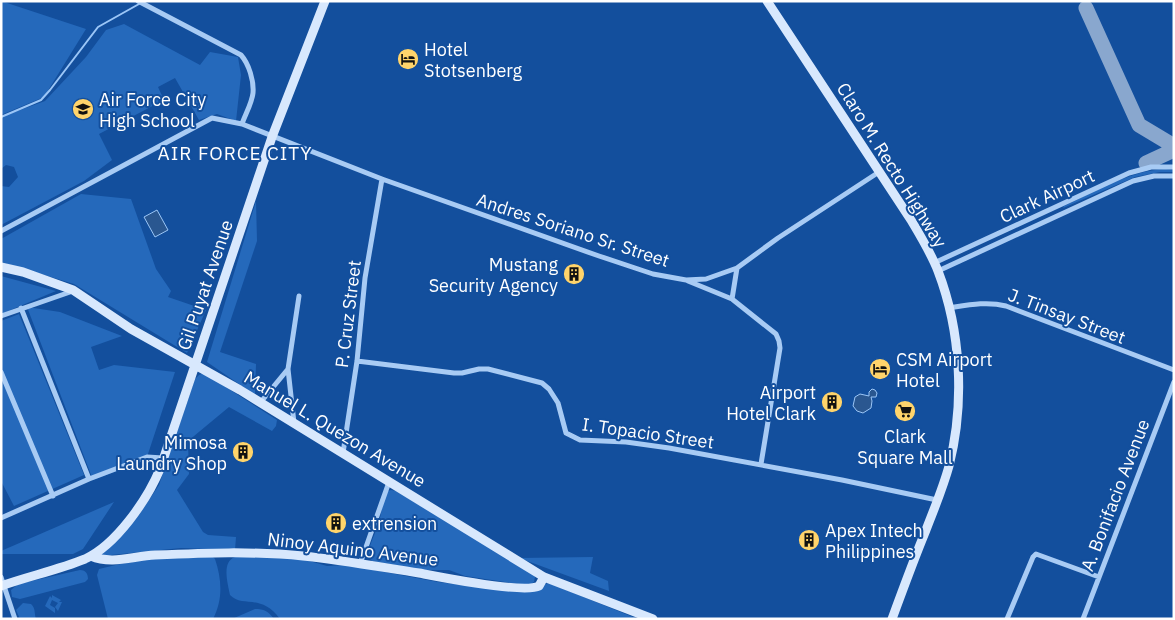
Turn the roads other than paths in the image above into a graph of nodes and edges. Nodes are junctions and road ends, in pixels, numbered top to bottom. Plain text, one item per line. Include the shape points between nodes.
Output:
1 (138, 1) edge
2 (325, 1) edge
3 (767, 1) edge
4 (242, 124) junction
5 (272, 137) junction
6 (1174, 166) edge
7 (879, 172) junction
8 (1174, 176) edge
9 (382, 179) junction
10 (1058, 206) junction
11 (1062, 214) junction
12 (1, 232) edge
13 (936, 267) junction
14 (1, 268) edge
15 (737, 268) junction
16 (686, 280) junction
17 (74, 290) junction
18 (298, 296) dead end
19 (732, 299) junction
20 (21, 308) junction
21 (949, 308) junction
22 (1, 316) edge
23 (357, 361) junction
24 (195, 365) junction
25 (288, 369) junction
26 (1174, 370) edge
27 (1, 372) edge
28 (1174, 382) edge
29 (260, 403) junction
30 (294, 423) junction
31 (343, 453) junction
32 (163, 458) junction
33 (761, 464) junction
34 (89, 479) junction
35 (390, 482) junction
36 (53, 496) junction
37 (937, 500) junction
38 (1, 518) edge
39 (88, 557) junction
40 (360, 564) junction
41 (544, 577) junction
42 (1098, 577) junction
43 (2, 582) edge
44 (15, 619) edge
45 (653, 619) edge
46 (892, 619) edge
47 (1007, 619) edge
48 (1083, 619) edge

1 - 4 street via 244,59 249,66 253,93
2 - 5 main road, Gil Puyat Avenue
3 - 7 main road, Claro M. Recto Highway
4 - 5 street, Andres Soriano Sr. Street
4 - 12 street, Andres Soriano Sr. Street via 212,118
5 - 9 street, Andres Soriano Sr. Street
5 - 24 main road, Gil Puyat Avenue
6 - 10 street, Clark Airport via 1151,167 1129,173
7 - 13 main road, Claro M. Recto Highway via 912,220
7 - 15 street, Andres Soriano Sr. Street
8 - 11 street, Clark Airport via 1133,181
9 - 16 street, Andres Soriano Sr. Street via 652,274
9 - 23 street, P. Cruz Street via 365,278
10 - 11 street
10 - 13 street, Clark Airport
11 - 13 street, Clark Airport
13 - 21 main road, Claro M. Recto Highway
14 - 17 main road, Manuel L. Quezon Avenue via 23,272
15 - 16 street, Andres Soriano Sr. Street via 706,279
15 - 19 street
16 - 19 street
17 - 20 street
17 - 24 main road, Manuel L. Quezon Avenue via 131,329
18 - 25 street
19 - 33 street via 776,334 779,341
20 - 22 street
20 - 34 street
21 - 26 street, J. Tinsay Street via 992,303 1006,306
21 - 37 main road, Claro M. Recto Highway via 955,343 958,415 950,459
23 - 31 street, P. Cruz Street
23 - 33 street, I. Topacio Street via 454,373 488,369 542,383 558,404 566,433 580,440 647,445
24 - 29 main road, Manuel L. Quezon Avenue
24 - 32 main road, Gil Puyat Avenue
25 - 29 street
25 - 30 street
27 - 36 street
28 - 42 street, A. Bonifacio Avenue
29 - 30 main road, Manuel L. Quezon Avenue
30 - 31 main road, Manuel L. Quezon Avenue
31 - 35 main road, Manuel L. Quezon Avenue
32 - 34 street via 147,457
32 - 39 main road, Gil Puyat Avenue via 142,504 106,545
33 - 37 street, I. Topacio Street
34 - 36 street
35 - 40 street
35 - 41 main road, Manuel L. Quezon Avenue
36 - 38 street
37 - 46 main road, Claro M. Recto Highway
39 - 40 main road, Ninoy Aquino Avenue via 112,560 254,553
39 - 43 main road, Ninoy Aquino Avenue
40 - 41 main road, Ninoy Aquino Avenue via 524,589 536,588
41 - 45 main road, Manuel L. Quezon Avenue
42 - 47 street via 1036,554
42 - 48 street, A. Bonifacio Avenue
43 - 44 street

